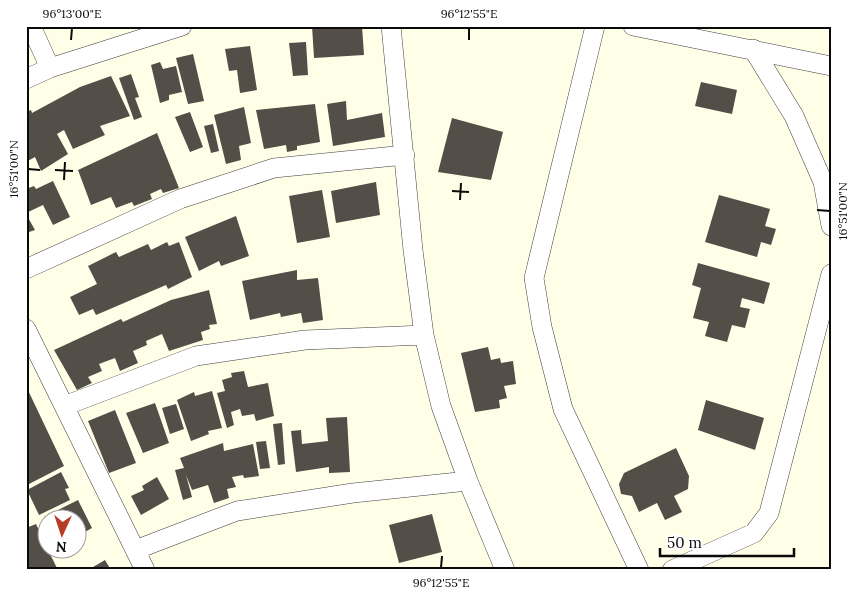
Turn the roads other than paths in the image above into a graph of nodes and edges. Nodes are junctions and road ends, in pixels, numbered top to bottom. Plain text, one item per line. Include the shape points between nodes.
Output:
1 (32, 26) edge
2 (182, 26) edge
3 (391, 26) edge
4 (595, 26) edge
5 (632, 26) edge
6 (753, 50) junction
7 (831, 66) edge
8 (50, 68) junction
9 (26, 79) edge
10 (405, 155) junction
11 (831, 226) edge
12 (26, 269) edge
13 (831, 274) edge
14 (26, 329) edge
15 (424, 335) junction
16 (64, 406) junction
17 (468, 481) junction
18 (136, 550) junction
19 (145, 570) edge
20 (505, 570) edge
21 (639, 570) edge
22 (672, 570) edge

1 - 8 street
2 - 8 street
3 - 10 street
4 - 21 street via 534,278 542,327 563,409
5 - 6 street
6 - 7 street
6 - 11 street via 794,116 823,182
8 - 9 street
10 - 12 street via 274,168 180,199
10 - 15 street
13 - 22 street via 768,513 754,533
14 - 16 street
15 - 16 street via 305,340 196,356
15 - 17 street via 441,406
16 - 18 street
17 - 18 street via 353,493 237,511
17 - 20 street
18 - 19 street

